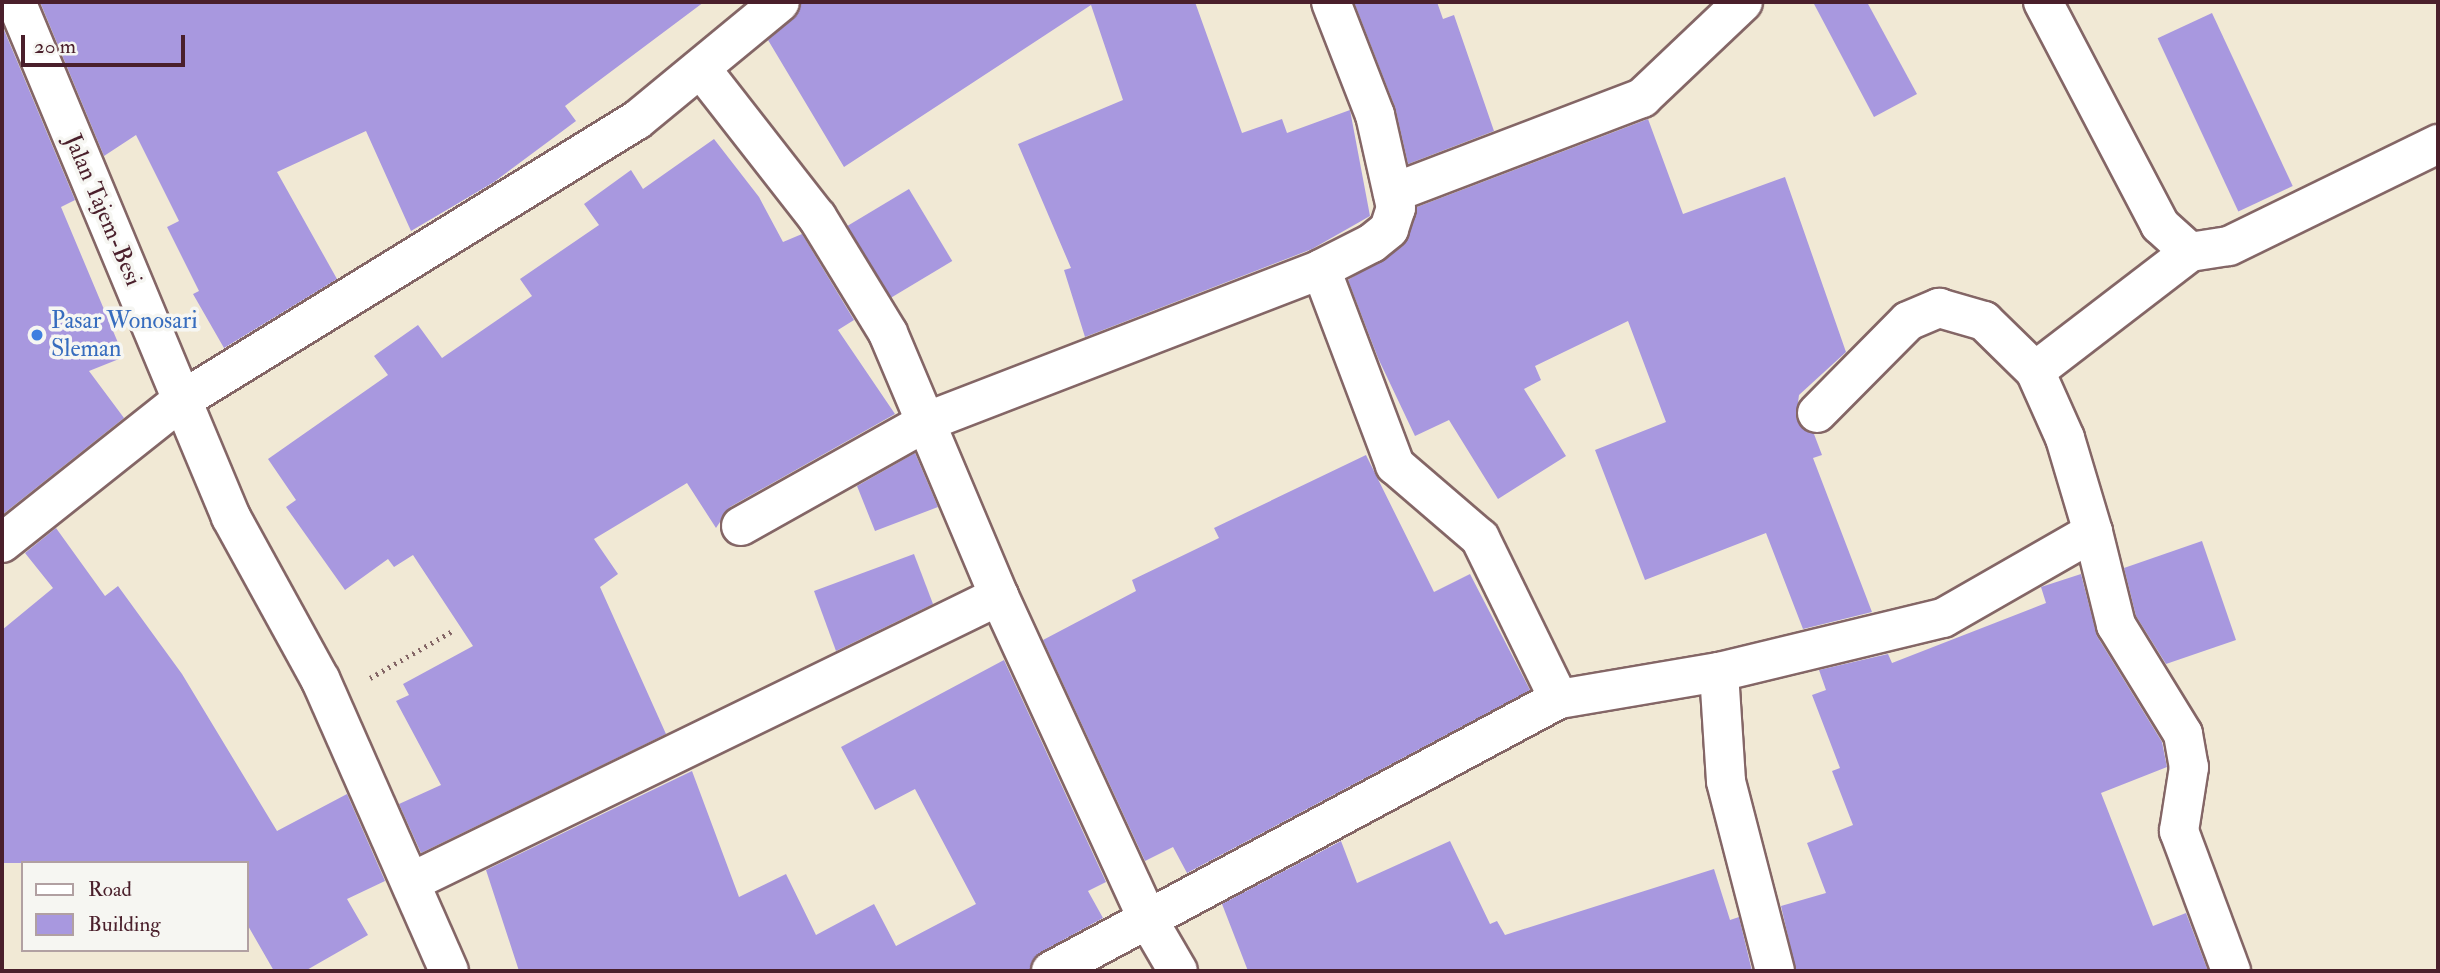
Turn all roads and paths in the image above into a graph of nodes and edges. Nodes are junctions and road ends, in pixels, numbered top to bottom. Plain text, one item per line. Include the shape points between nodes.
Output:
1 (16, 2) edge
2 (780, 2) edge
3 (1331, 2) edge
4 (1742, 2) edge
5 (2043, 2) edge
6 (702, 70) junction
7 (2438, 144) edge
8 (1393, 192) junction
9 (2190, 252) junction
10 (1321, 269) junction
11 (2035, 371) junction
12 (182, 400) junction
13 (1817, 414) dead end
14 (928, 421) junction
15 (741, 526) dead end
16 (2093, 532) junction
17 (2, 543) edge
18 (999, 596) junction
19 (454, 631) dead end
20 (1719, 672) junction
21 (1559, 699) junction
22 (330, 701) junction
23 (411, 883) junction
24 (1147, 918) junction
25 (449, 971) edge
26 (1051, 971) edge
27 (1178, 971) edge
28 (1774, 971) edge
29 (2231, 971) edge

1 - 12 street, Jalan Tajem-Besi
2 - 6 street
3 - 8 street via 1375,116
4 - 8 street via 1642,98
5 - 9 street via 2160,225
6 - 12 street via 637,120
6 - 14 street via 817,217 888,333
7 - 9 street via 2229,246
8 - 10 street via 1396,208 1389,229
9 - 11 street
10 - 14 street
10 - 21 street via 1395,465 1480,538
11 - 13 street via 1984,321 1939,308 1908,321
11 - 16 street via 2065,438
12 - 17 street
12 - 22 street, Jalan Tajem-Besi via 231,517
14 - 15 street
14 - 18 street
16 - 20 street via 1943,618
16 - 29 street via 2116,625 2183,734 2189,767 2179,831
18 - 23 street
18 - 24 street
19 - 22 path
20 - 21 street
20 - 28 street via 1726,781
21 - 24 street
22 - 23 street, Jalan Tajem-Besi
23 - 25 street, Jalan Tajem-Besi
24 - 26 street
24 - 27 street

